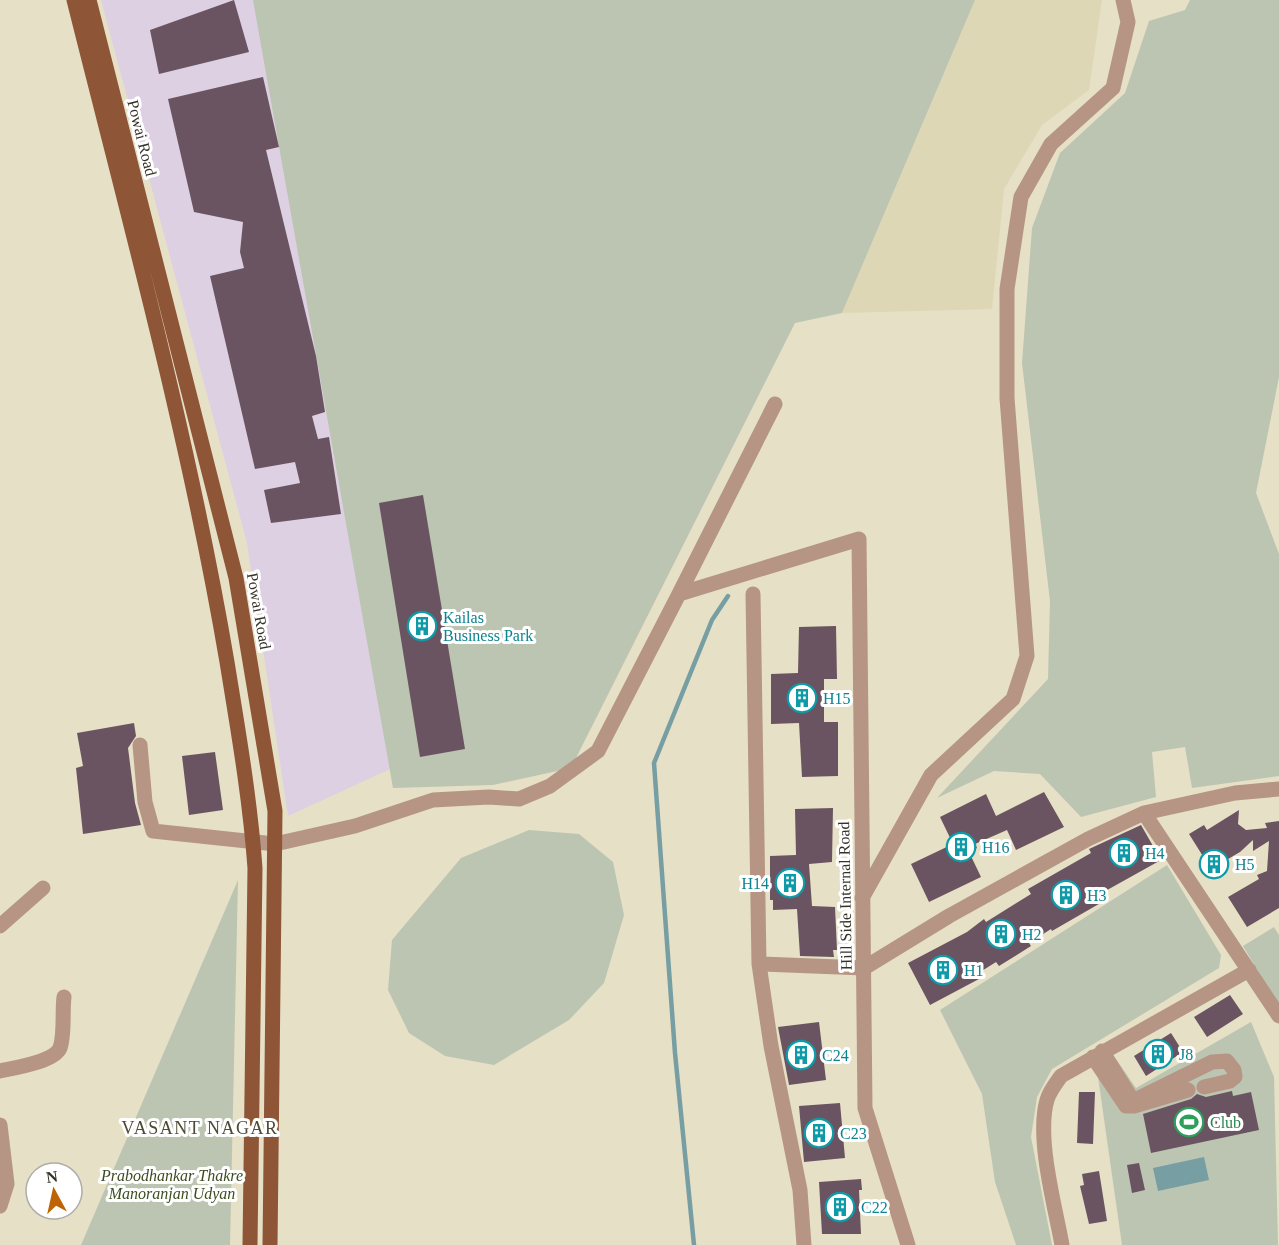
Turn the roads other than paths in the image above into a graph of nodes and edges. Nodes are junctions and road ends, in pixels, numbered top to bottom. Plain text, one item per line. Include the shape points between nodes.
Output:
1 (74, 0) edge
2 (1123, 0) edge
3 (86, 11) edge
4 (775, 404) dead end
5 (678, 594) junction
6 (753, 594) dead end
7 (140, 745) dead end
8 (1279, 789) edge
9 (1144, 813) junction
10 (253, 842) junction
11 (275, 844) junction
12 (43, 888) dead end
13 (862, 899) junction
14 (0, 926) edge
15 (759, 964) junction
16 (864, 968) junction
17 (1249, 970) junction
18 (64, 997) dead end
19 (1279, 1016) edge
20 (253, 1033) junction
21 (272, 1033) junction
22 (1097, 1054) junction
23 (0, 1071) edge
24 (1204, 1087) dead end
25 (1188, 1090) dead end
26 (0, 1125) edge
27 (0, 1206) edge
28 (250, 1245) edge
29 (270, 1245) edge
30 (804, 1245) edge
31 (908, 1245) edge
32 (1062, 1245) edge

1 - 3 main road, Powai Road
2 - 13 street via 1128,22 1113,88 1051,144 1022,197 1007,289 1007,398 1027,656 1012,699 931,775
3 - 10 main road, Powai Road via 213,582 251,806
3 - 11 main road, Powai Road via 236,578 275,811
4 - 5 street
5 - 11 street via 598,751 549,786 519,799 433,800 355,826
5 - 13 street, Hill Side Internal Road via 859,539
6 - 15 street
7 - 10 street via 145,802 153,831
8 - 9 street via 1235,793
9 - 16 street via 1088,839
9 - 17 street
10 - 11 street
10 - 20 main road, Powai Road
11 - 21 main road, Powai Road
12 - 14 street
13 - 16 street, Hill Side Internal Road
15 - 16 street
15 - 30 street via 800,1190
16 - 31 street, Hill Side Internal Road via 865,1108
17 - 19 street
17 - 22 street
18 - 23 street via 56,1054 40,1062
20 - 21 main road
20 - 28 main road, Powai Road
21 - 29 main road, Powai Road
22 - 24 street via 1135,1100 1212,1062 1227,1061 1235,1077
22 - 25 street via 1126,1106
22 - 32 street via 1061,1076 1047,1099 1043,1127
26 - 27 street via 7,1184

